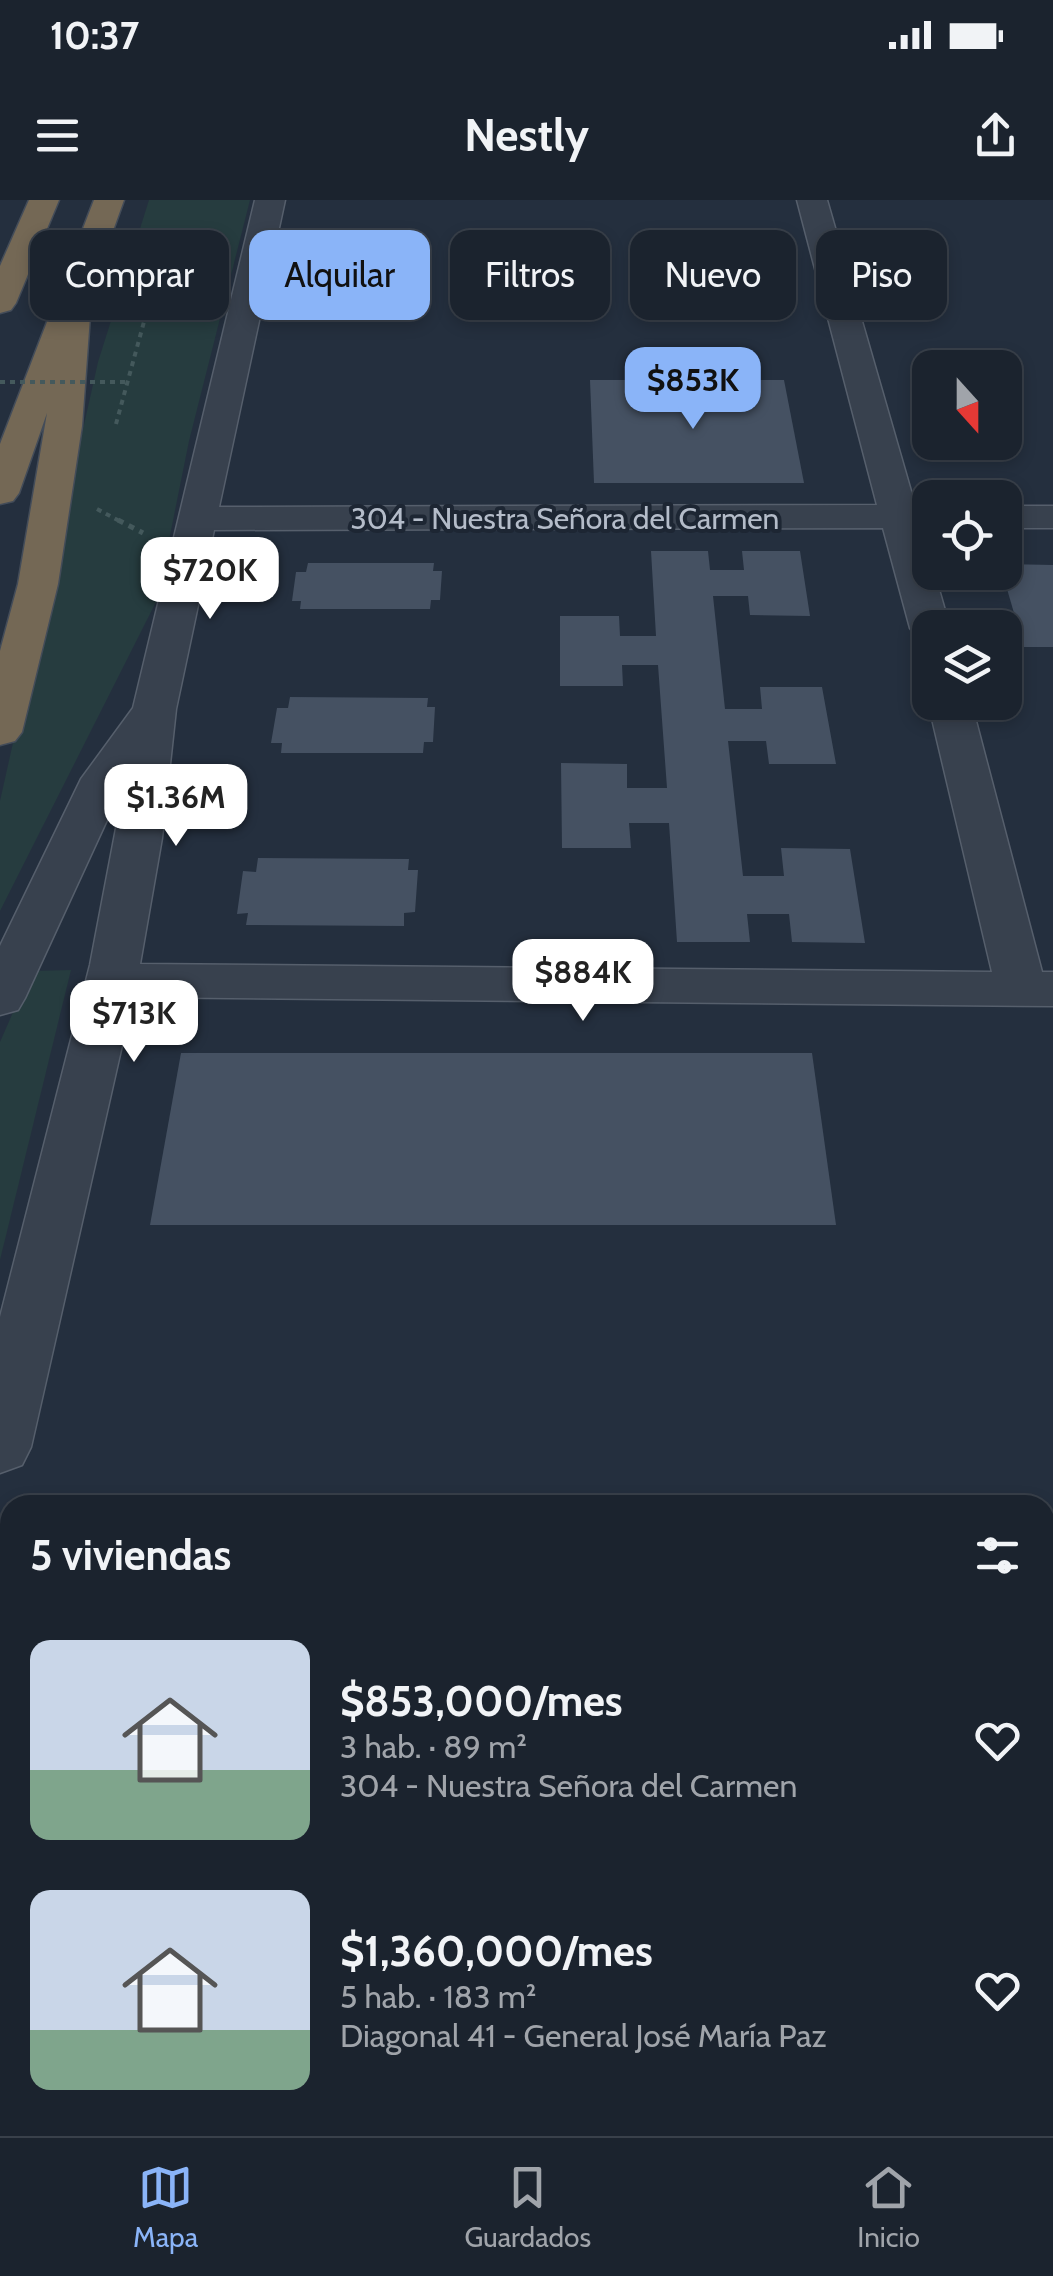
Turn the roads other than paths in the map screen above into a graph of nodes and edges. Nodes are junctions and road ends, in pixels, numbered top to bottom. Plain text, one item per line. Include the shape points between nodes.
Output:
1 (44, 200) edge
2 (109, 200) edge
3 (270, 200) edge
4 (812, 200) edge
5 (98, 230) edge
6 (0, 303) edge
7 (64, 320) edge
8 (73, 320) edge
9 (0, 493) edge
10 (912, 504) edge
11 (912, 516) edge
12 (1022, 517) edge
13 (1053, 517) edge
14 (196, 535) junction
15 (154, 709) junction
16 (955, 720) edge
17 (0, 732) edge
18 (115, 980) junction
19 (1037, 989) edge
20 (0, 998) edge
21 (0, 1446) edge

1 - 6 highway
2 - 5 highway
3 - 14 street
4 - 10 street
7 - 9 highway
8 - 17 highway via 44,544
11 - 14 street, 304 - Nuestra Señora del Carmen
12 - 13 street
14 - 15 street
15 - 18 street via 149,781
15 - 20 street via 103,779
16 - 19 street
18 - 19 street
18 - 21 street

